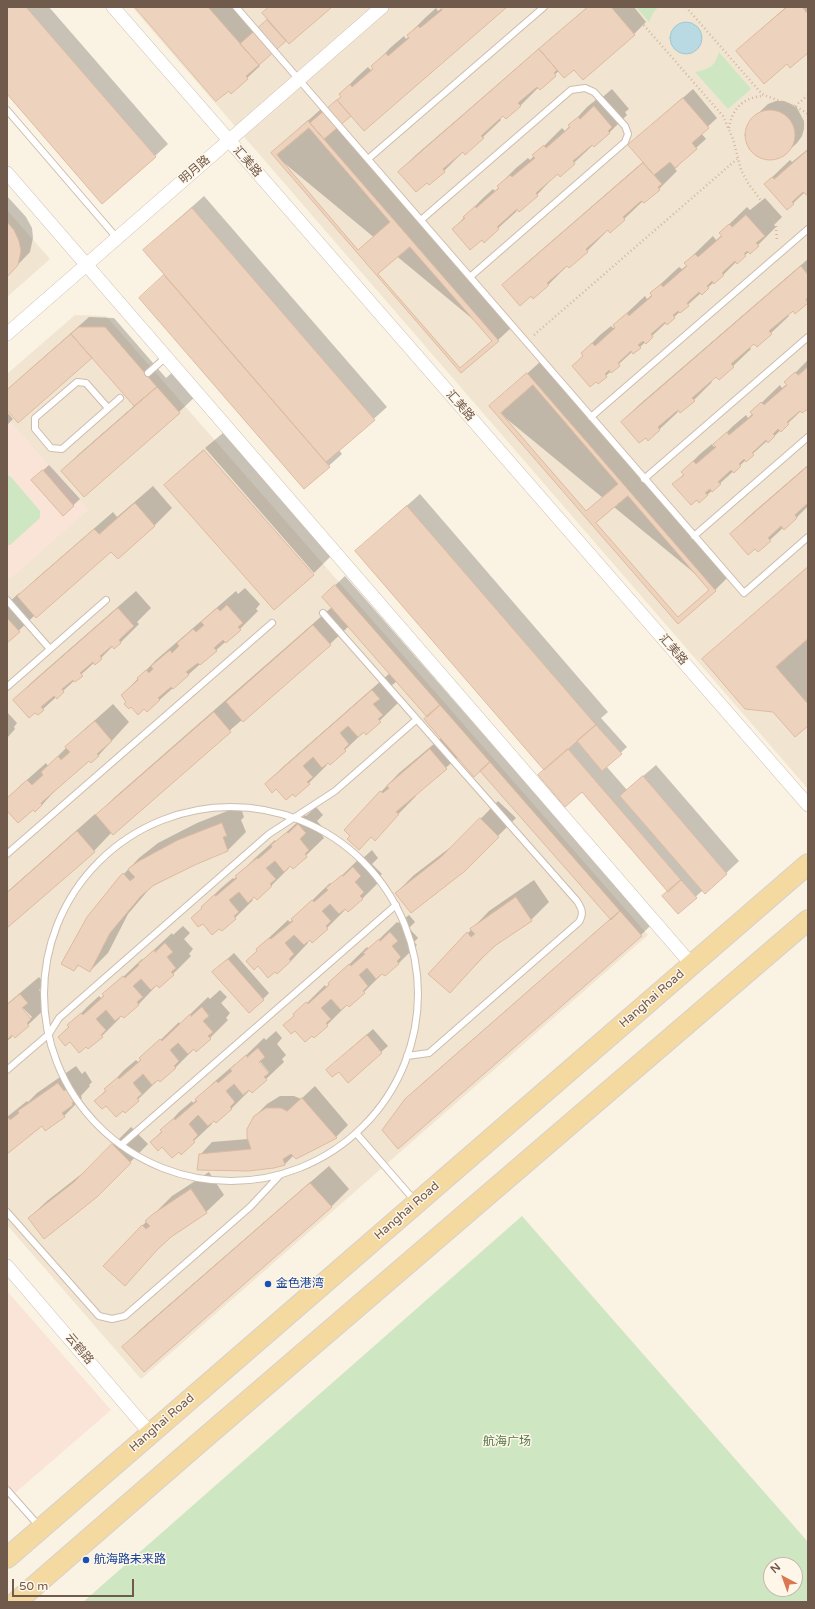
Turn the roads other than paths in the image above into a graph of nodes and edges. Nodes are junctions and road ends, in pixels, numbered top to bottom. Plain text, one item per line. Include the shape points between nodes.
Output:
1 (112, 7) edge
2 (236, 7) edge
3 (382, 7) edge
4 (544, 7) edge
5 (299, 79) junction
6 (7, 110) edge
7 (229, 140) junction
8 (368, 159) junction
9 (7, 173) edge
10 (421, 220) junction
11 (808, 229) edge
12 (117, 238) junction
13 (86, 265) junction
14 (470, 277) junction
15 (7, 334) edge
16 (808, 337) edge
17 (166, 357) junction
18 (148, 373) dead end
19 (120, 398) dead end
20 (108, 408) junction
21 (591, 417) junction
22 (808, 437) edge
23 (644, 479) junction
24 (694, 536) junction
25 (808, 537) edge
26 (7, 600) edge
27 (106, 600) dead end
28 (323, 613) dead end
29 (272, 623) dead end
30 (50, 649) junction
31 (7, 687) edge
32 (416, 720) junction
33 (808, 805) edge
34 (294, 818) junction
35 (7, 854) edge
36 (808, 864) edge
37 (396, 905) junction
38 (808, 920) edge
39 (692, 965) junction
40 (49, 1034) junction
41 (407, 1056) junction
42 (7, 1070) edge
43 (356, 1133) junction
44 (121, 1145) junction
45 (281, 1174) junction
46 (417, 1202) junction
47 (7, 1212) edge
48 (7, 1266) edge
49 (150, 1433) junction
50 (7, 1490) edge
51 (41, 1528) junction
52 (7, 1558) edge
53 (16, 1602) edge

1 - 7 street, 汇美路
2 - 5 lane
3 - 5 street, 明月路
4 - 8 lane
5 - 7 street, 明月路
5 - 8 lane
6 - 12 lane
7 - 12 street, 明月路
7 - 33 street, 汇美路
8 - 10 lane
9 - 13 street
10 - 14 lane
10 - 14 lane via 571,90 586,88 594,92 625,126 628,134 626,142
11 - 21 lane
12 - 13 street, 明月路
13 - 15 street, 明月路
13 - 17 street
14 - 21 lane
16 - 23 lane
17 - 18 lane
17 - 39 street
19 - 20 lane
20 - 20 lane via 62,448 51,448 35,429 35,418 77,382 86,383
21 - 23 lane
22 - 24 lane
23 - 24 lane
24 - 25 lane via 744,593
26 - 30 lane
27 - 30 lane
28 - 32 lane
29 - 35 lane
30 - 31 lane
32 - 34 lane via 335,792
32 - 41 lane via 583,910 579,922 429,1053
34 - 37 lane via 330,835 346,846 375,874
34 - 40 lane via 269,834 59,1018
34 - 40 lane via 253,808 203,810 148,827 96,865 78,888 53,939 48,960 44,1003
36 - 39 main road, Hanghai Road
37 - 41 lane via 412,946 418,983 417,1013
37 - 44 lane
38 - 53 main road
39 - 46 main road, Hanghai Road
40 - 42 lane
40 - 44 lane via 69,1088 96,1124
41 - 43 lane via 387,1096
43 - 45 lane via 322,1157
43 - 46 lane
44 - 45 lane via 150,1163 192,1177 237,1181
45 - 47 lane via 250,1207 125,1316 112,1319 99,1316
46 - 49 main road, Hanghai Road
48 - 49 street, 云鹤路
49 - 51 main road, Hanghai Road
50 - 51 lane
51 - 52 main road, Hanghai Road

